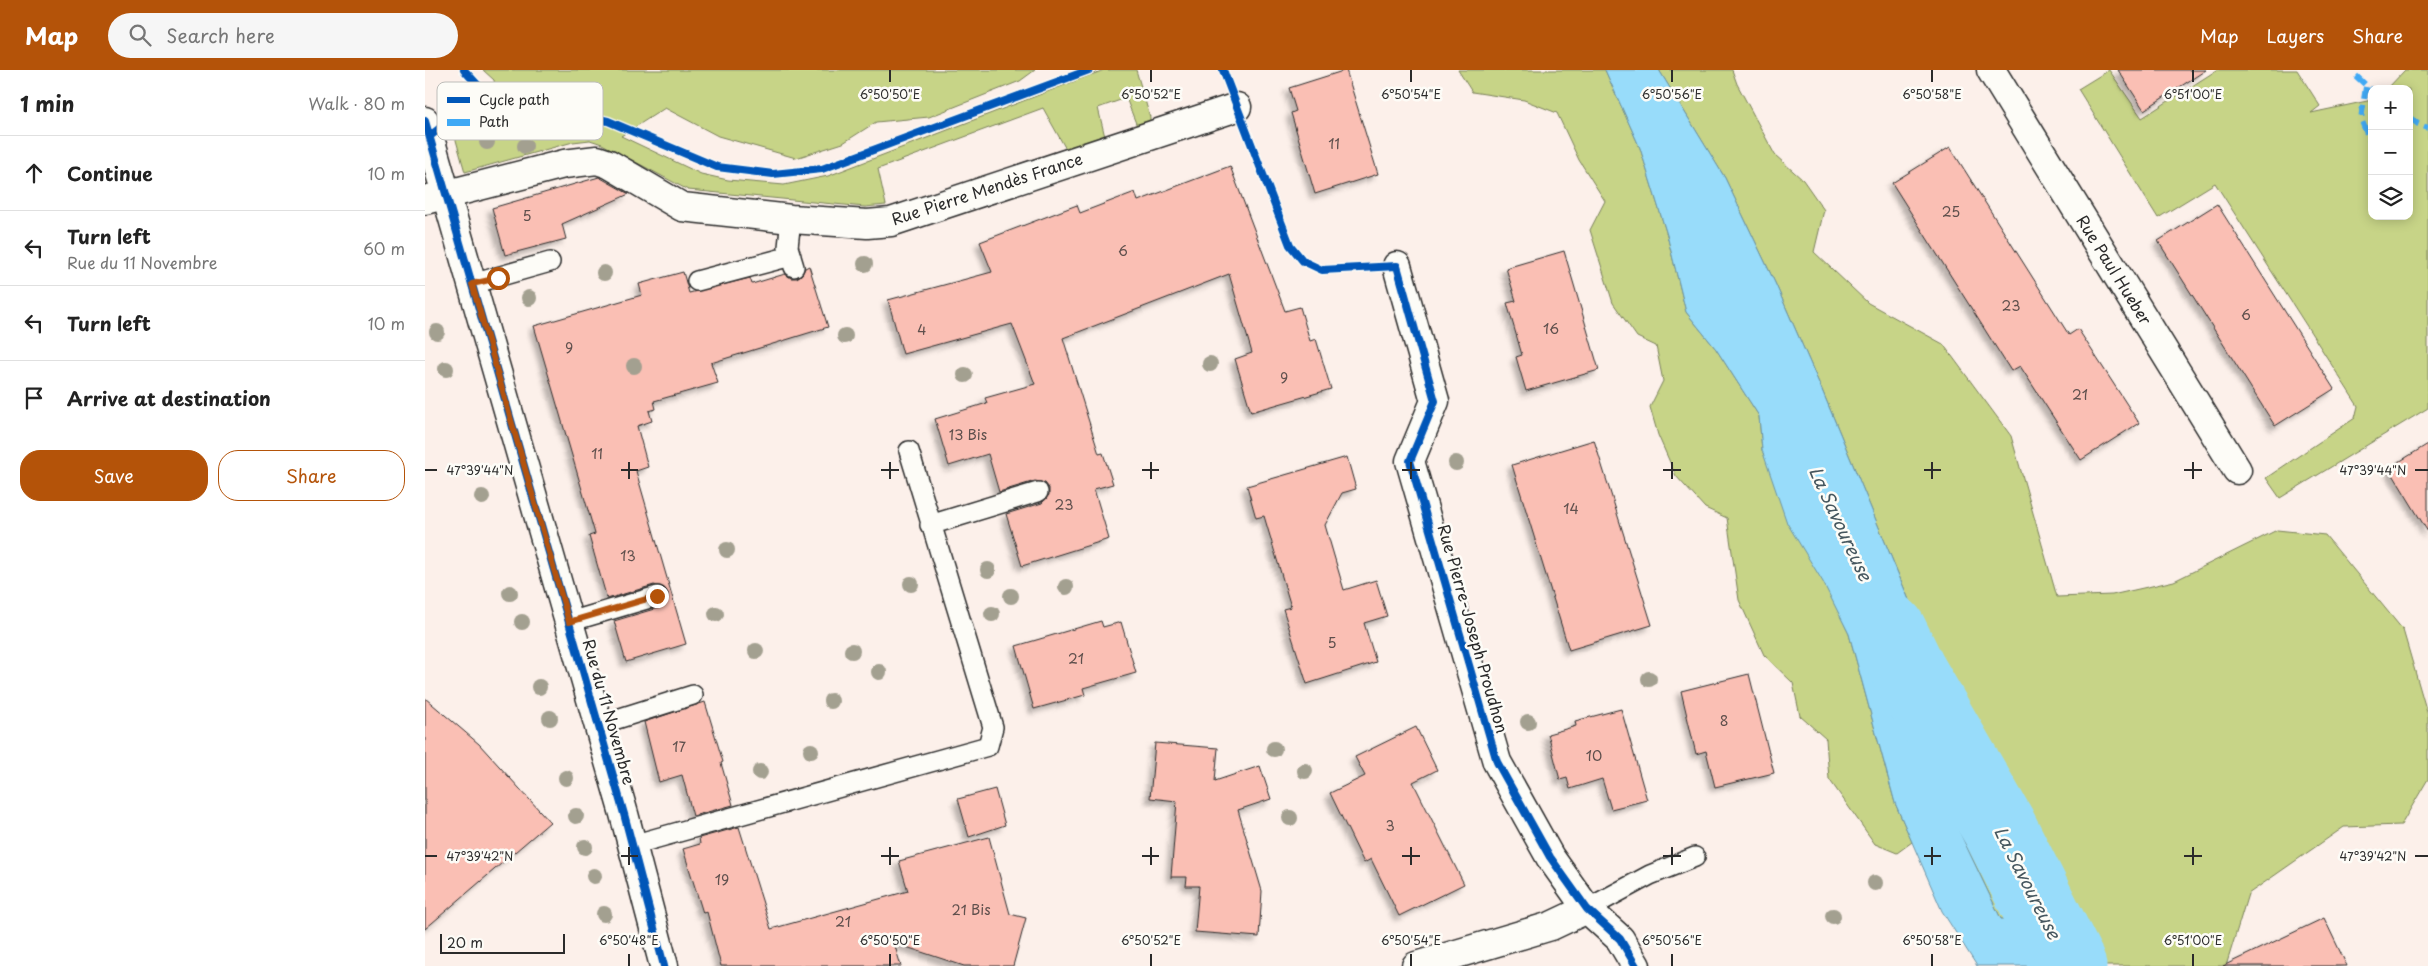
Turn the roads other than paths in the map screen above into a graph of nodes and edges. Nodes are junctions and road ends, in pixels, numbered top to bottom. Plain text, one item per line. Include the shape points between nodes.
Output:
1 (1991, 70) edge
2 (1237, 108) dead end
3 (425, 121) edge
4 (436, 197) edge
5 (791, 219) junction
6 (550, 262) dead end
7 (1397, 266) dead end
8 (697, 281) dead end
9 (472, 284) junction
10 (909, 451) dead end
11 (2237, 470) dead end
12 (1038, 492) dead end
13 (930, 526) junction
14 (657, 596) dead end
15 (569, 622) junction
16 (693, 695) dead end
17 (598, 725) junction
18 (633, 845) junction
19 (1695, 857) dead end
20 (1587, 909) junction
21 (665, 966) edge
22 (1416, 966) edge
23 (1637, 966) edge

1 - 11 street, Rue Paul Hueber
2 - 5 street, Rue Pierre Mendès France via 891,222 867,224
3 - 4 street, Rue du 11 Novembre
4 - 5 street, Rue Pierre Mendès France via 563,164 597,160 682,208
4 - 9 street, Rue du 11 Novembre
5 - 8 lane via 788,247 793,262
6 - 9 lane
7 - 20 street, Rue Pierre-Joseph Proudhon via 1435,401 1410,461 1497,762 1550,857
9 - 15 street, Rue du 11 Novembre
10 - 13 lane
12 - 13 lane
13 - 18 lane via 993,727 989,746
14 - 15 lane
15 - 17 street, Rue du 11 Novembre
16 - 17 lane
17 - 18 street, Rue du 11 Novembre
18 - 21 street, Rue du 11 Novembre
19 - 20 lane via 1650,875
20 - 22 street via 1551,926
20 - 23 street, Rue Pierre-Joseph Proudhon via 1620,939

